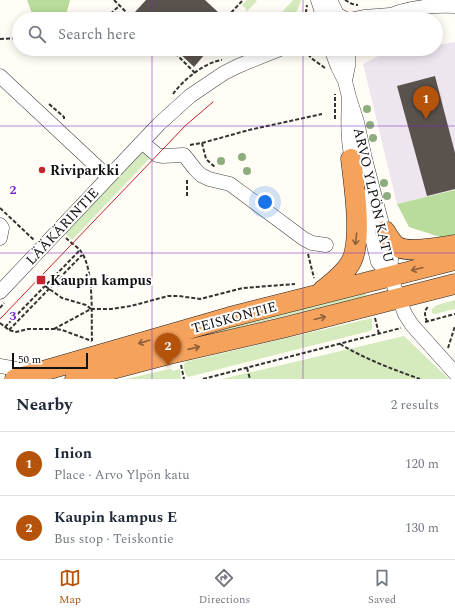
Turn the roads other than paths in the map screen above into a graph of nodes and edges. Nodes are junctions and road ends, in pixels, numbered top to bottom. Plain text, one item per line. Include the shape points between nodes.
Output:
1 (330, 0) edge
2 (313, 1) edge
3 (437, 3) edge
4 (455, 6) edge
5 (326, 12) edge
6 (332, 12) edge
7 (401, 12) edge
8 (263, 56) edge
9 (334, 56) edge
10 (348, 56) edge
11 (0, 76) edge
12 (345, 80) junction
13 (349, 97) junction
14 (142, 142) junction
15 (351, 159) junction
16 (108, 177) junction
17 (0, 225) edge
18 (385, 231) junction
19 (0, 238) edge
20 (326, 245) dead end
21 (455, 245) edge
22 (455, 260) edge
23 (390, 276) junction
24 (455, 284) edge
25 (314, 288) junction
26 (0, 292) edge
27 (398, 298) junction
28 (0, 366) edge
29 (37, 372) junction
30 (455, 373) edge
31 (15, 379) edge
32 (75, 379) edge

1 - 6 street
2 - 5 street
3 - 4 street
3 - 7 street
8 - 14 street, LÄÄKÄRINTIE via 224,73 190,96
9 - 12 street, ARVO YLPÖN KATU
10 - 12 street, ARVO YLPÖN KATU
11 - 16 street
12 - 13 street, ARVO YLPÖN KATU
13 - 15 street, ARVO YLPÖN KATU
13 - 18 street, ARVO YLPÖN KATU via 358,122 365,159
14 - 16 street, LÄÄKÄRINTIE
14 - 20 street via 157,155 184,155 201,175 230,184 304,239
15 - 23 street, ARVO YLPÖN KATU via 360,184 378,262
15 -> 25 highway via 357,230 352,261 342,274
16 - 26 street, LÄÄKÄRINTIE
17 - 19 street
18 - 21 highway via 396,246 406,249
18 - 23 street, ARVO YLPÖN KATU via 391,259
22 -> 23 highway, TEISKONTIE
23 - 25 highway, TEISKONTIE
23 - 27 street
24 - 27 highway, TEISKONTIE
25 -> 29 highway, TEISKONTIE via 230,317 94,348
27 - 30 street via 412,325
32 -> 27 highway, TEISKONTIE
28 - 29 street
29 - 31 highway, TEISKONTIE

